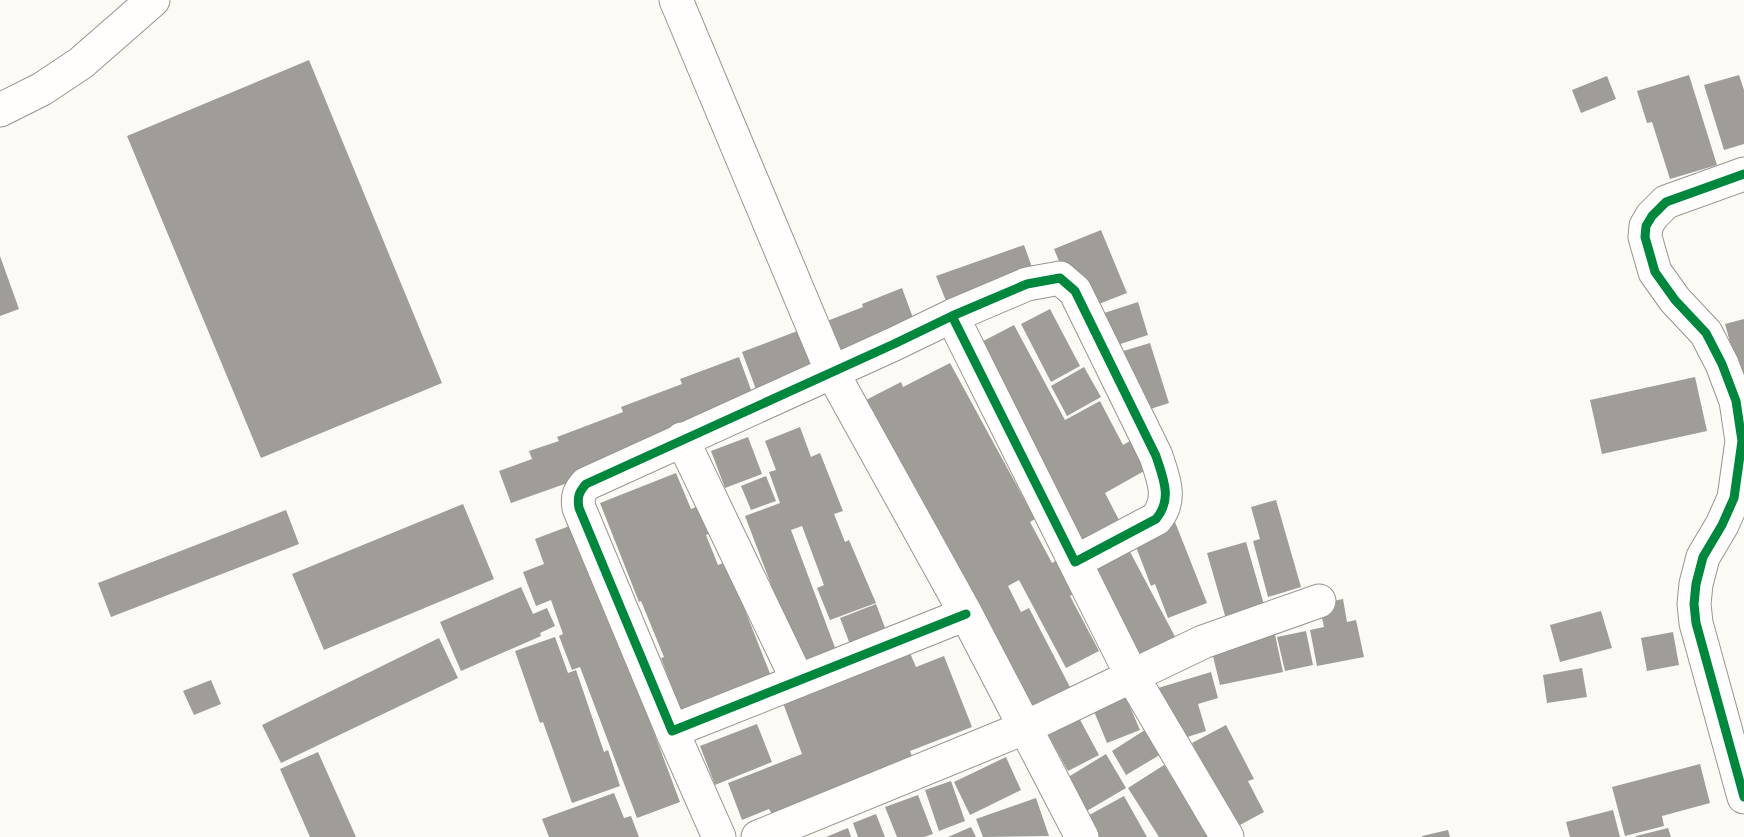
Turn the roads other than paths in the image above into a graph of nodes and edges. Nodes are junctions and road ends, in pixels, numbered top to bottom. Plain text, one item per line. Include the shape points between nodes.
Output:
1 (153, 0) edge
2 (676, 0) edge
3 (0, 110) edge
4 (1744, 174) edge
5 (951, 316) junction
6 (832, 372) junction
7 (682, 439) junction
8 (1743, 441) edge
9 (1075, 562) junction
10 (1319, 601) dead end
11 (966, 614) junction
12 (1132, 676) junction
13 (798, 681) junction
14 (1024, 728) junction
15 (672, 731) junction
16 (1744, 797) edge
17 (719, 837) edge
18 (758, 837) edge
19 (1082, 837) edge
20 (1227, 837) edge

1 - 3 street via 81,63
2 - 6 street
4 - 8 street via 1666,202 1646,226 1645,237 1655,272 1706,333 1718,356 1736,401
5 - 6 street
5 - 9 street
5 - 9 street via 1047,279 1060,278 1075,291 1156,456 1166,497 1156,519
6 - 7 street
6 - 11 street
7 - 13 street
7 - 15 street via 586,484 577,500
8 - 16 street via 1734,498 1703,557 1694,604
9 - 12 street
10 - 12 street via 1203,642
11 - 13 street
11 - 14 street
12 - 14 street
12 - 20 street
13 - 15 street
14 - 18 street
14 - 19 street
15 - 17 street

